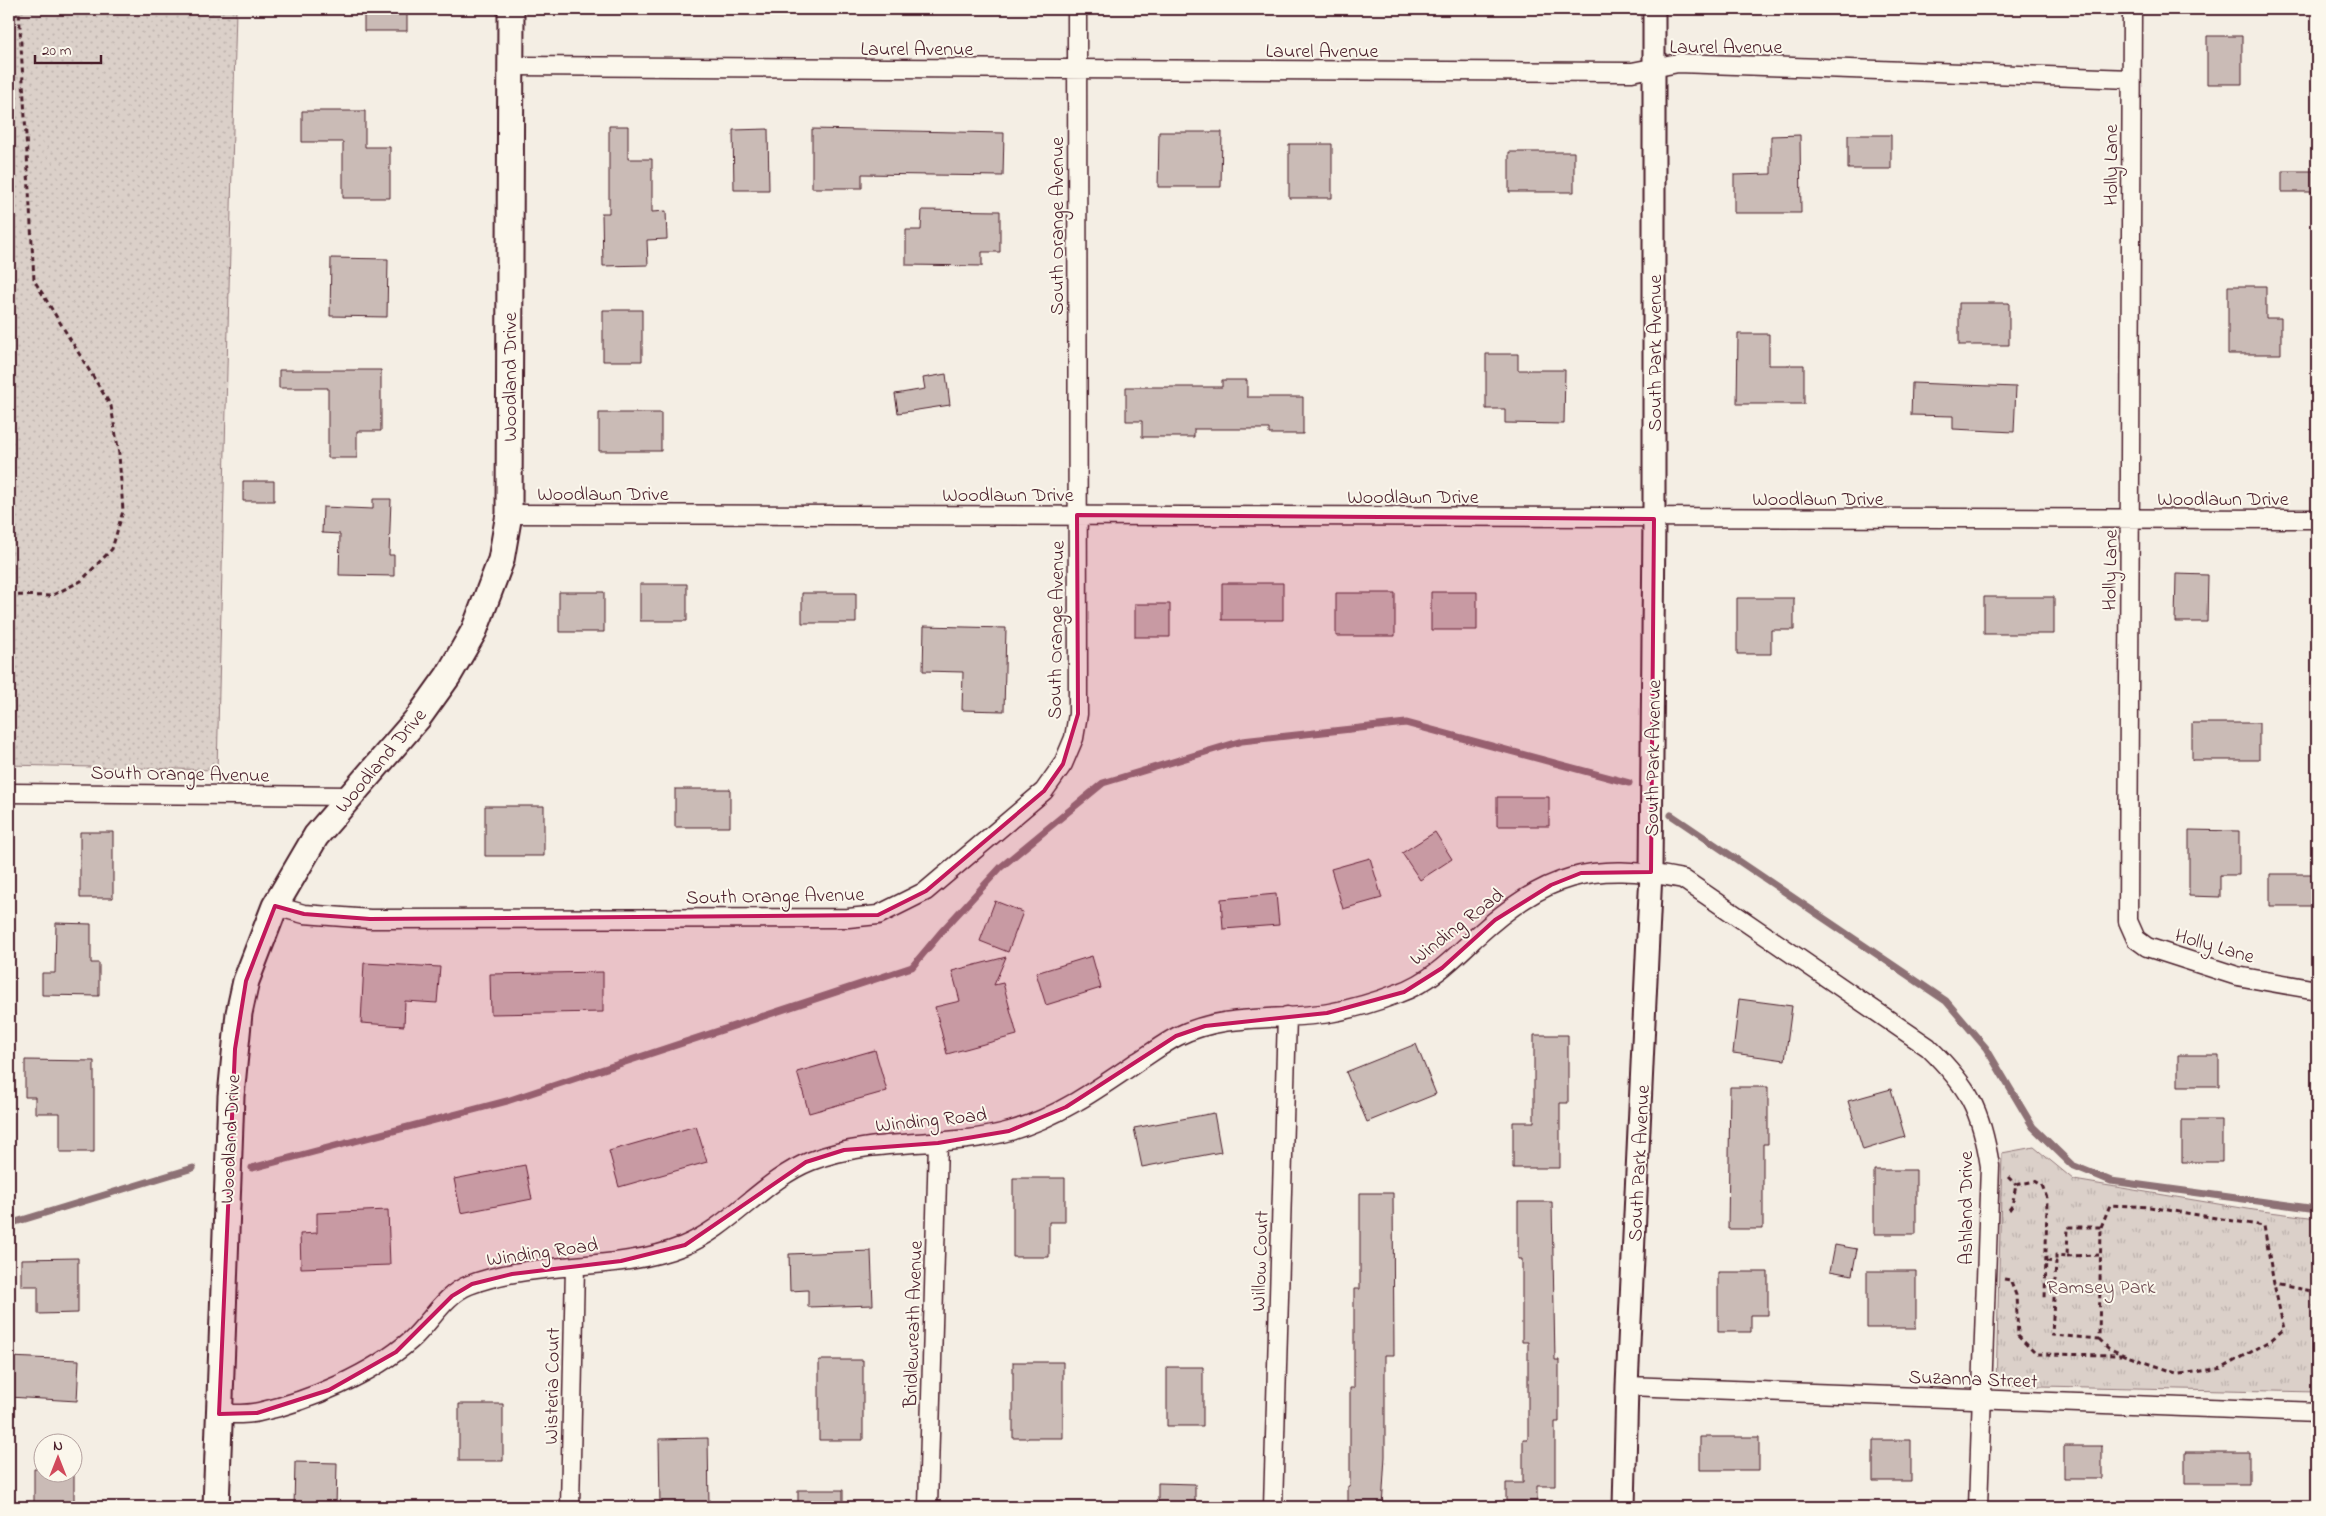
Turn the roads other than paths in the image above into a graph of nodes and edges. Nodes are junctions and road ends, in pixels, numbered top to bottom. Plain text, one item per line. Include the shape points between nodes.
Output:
1 (511, 9) edge
2 (1077, 9) edge
3 (1654, 9) edge
4 (2132, 9) edge
5 (510, 66) junction
6 (1654, 68) junction
7 (1077, 70) junction
8 (2131, 79) junction
9 (509, 514) junction
10 (1077, 515) junction
11 (1654, 519) junction
12 (2131, 519) junction
13 (2317, 519) edge
14 (9, 793) edge
15 (350, 796) junction
16 (1651, 872) junction
17 (275, 906) junction
18 (2317, 990) edge
19 (1287, 1016) junction
20 (938, 1143) junction
21 (575, 1266) junction
22 (1628, 1386) junction
23 (1981, 1400) junction
24 (2317, 1412) edge
25 (219, 1414) junction
26 (216, 1507) edge
27 (570, 1507) edge
28 (928, 1507) edge
29 (1273, 1507) edge
30 (1624, 1507) edge
31 (1978, 1507) edge

1 - 5 main road, Woodland Drive
2 - 7 street, South Orange Avenue
3 - 6 street, South Park Avenue
4 - 8 street, Holly Lane
5 - 7 street, Laurel Avenue
5 - 9 main road, Woodland Drive
6 - 7 street, Laurel Avenue via 1632,72
6 - 8 street, Laurel Avenue via 1678,63
6 - 11 street, South Park Avenue
7 - 10 street, South Orange Avenue
8 - 12 street, Holly Lane
9 - 10 street, Woodlawn Drive
9 - 15 main road, Woodland Drive via 501,560 474,632 418,718
10 - 11 street, Woodlawn Drive
10 - 17 street, South Orange Avenue via 1078,714 1074,738 1063,764 1044,791 926,891 904,904 878,915 828,918 370,919 304,914
11 - 12 street, Woodlawn Drive
11 - 16 street, South Park Avenue
12 - 13 street, Woodlawn Drive
12 - 18 street, Holly Lane via 2129,928 2147,947 2237,976
14 - 15 street, South Orange Avenue
15 - 17 main road, Woodland Drive via 316,836
16 - 19 street, Winding Road via 1581,873 1551,884 1495,920 1442,968 1404,992 1327,1013
16 - 22 street, South Park Avenue
16 - 23 street, Ashland Drive via 1683,879 1928,1047 1972,1098 1985,1132 1990,1166
17 - 25 main road, Woodland Drive via 246,981 234,1049
19 - 20 street, Winding Road via 1233,1020 1195,1029 1176,1036 1098,1088 1036,1121 1009,1131
19 - 29 street, Willow Court
20 - 21 street, Winding Road via 844,1150 806,1162 685,1246 621,1261
20 - 28 street, Bridlewreath Avenue
21 - 25 street, Winding Road via 512,1274 472,1284 452,1296 396,1352 328,1390 257,1413
21 - 27 street, Wisteria Court
22 - 23 street, Suzanna Street
22 - 30 street, South Park Avenue
23 - 24 street, Suzanna Street
23 - 31 street, Ashland Drive
25 - 26 main road, Woodland Drive

